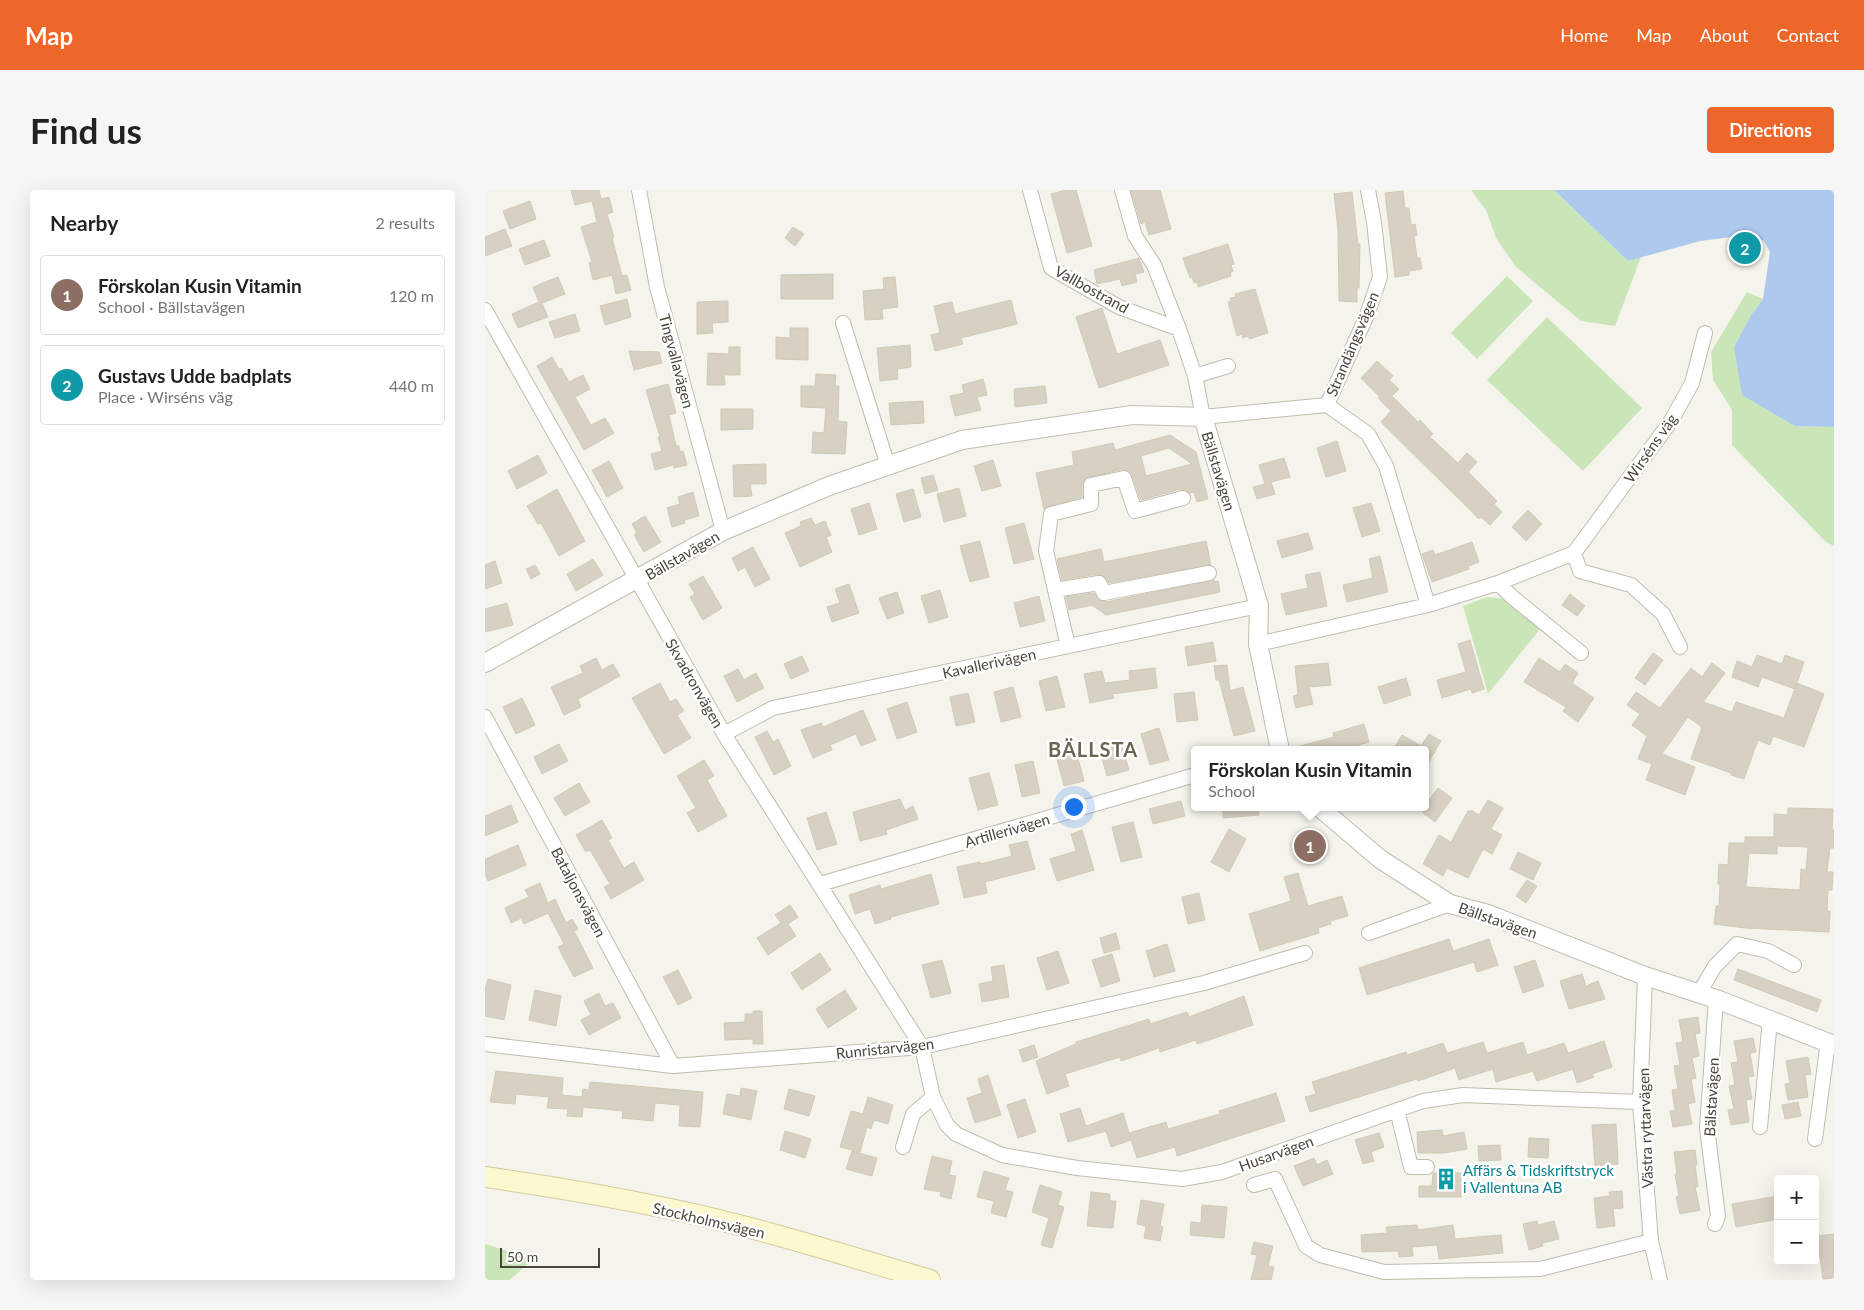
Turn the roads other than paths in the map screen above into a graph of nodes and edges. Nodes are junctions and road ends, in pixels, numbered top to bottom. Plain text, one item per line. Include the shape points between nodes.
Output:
1 (639, 190) edge
2 (1030, 190) edge
3 (1122, 190) edge
4 (1368, 190) edge
5 (485, 310) edge
6 (843, 323) dead end
7 (1179, 329) junction
8 (1705, 333) dead end
9 (1228, 366) dead end
10 (1195, 376) junction
11 (1327, 404) junction
12 (1203, 417) junction
13 (888, 466) junction
14 (1183, 498) dead end
15 (723, 531) junction
16 (1574, 553) junction
17 (1209, 573) dead end
18 (637, 580) junction
19 (1498, 583) junction
20 (1055, 590) junction
21 (1428, 605) junction
22 (1259, 606) junction
23 (1258, 644) junction
24 (1069, 646) junction
25 (1680, 647) dead end
26 (1581, 653) dead end
27 (485, 663) edge
28 (485, 717) edge
29 (724, 734) junction
30 (1279, 746) edge
31 (1191, 776) edge
32 (1324, 811) edge
33 (819, 884) junction
34 (1450, 904) junction
35 (1369, 933) dead end
36 (1305, 952) dead end
37 (1795, 965) dead end
38 (1645, 976) junction
39 (1699, 993) junction
40 (1716, 999) junction
41 (1770, 1020) junction
42 (485, 1044) edge
43 (1831, 1044) edge
44 (922, 1047) junction
45 (673, 1066) junction
46 (933, 1097) junction
47 (1640, 1102) junction
48 (1397, 1110) junction
49 (1760, 1127) dead end
50 (1815, 1139) dead end
51 (903, 1147) dead end
52 (1427, 1167) dead end
53 (485, 1177) edge
54 (1254, 1185) dead end
55 (1715, 1224) dead end
56 (1651, 1241) junction
57 (930, 1280) edge
58 (1660, 1280) edge

1 - 15 street, Tingvallavägen via 657,288
2 - 7 street, Vallbostrand via 1051,268 1119,307
3 - 7 street via 1135,236 1154,265
4 - 11 street, Strandängsvägen via 1380,277 1367,315
5 - 18 street, Skvadronvägen
6 - 13 street
7 - 10 street
8 - 16 street, Wirséns väg via 1692,383 1671,421
9 - 10 street
10 - 12 street
11 - 12 street, Strandängsvägen
11 - 21 street via 1368,434 1386,466
12 - 13 street, Bällstavägen via 1132,415 971,439
12 - 22 street, Bällstavägen
13 - 15 street, Bällstavägen via 829,486
14 - 20 street via 1135,511 1124,478 1091,485 1091,504 1051,514 1046,551
15 - 18 street, Bällstavägen
16 - 19 street
16 - 25 street via 1579,571 1631,585 1657,608
17 - 20 street via 1104,594 1099,582
18 - 27 street, Bällstavägen
18 - 29 street, Skvadronvägen
19 - 21 street
19 - 26 street
20 - 24 street
21 - 23 street
22 - 23 street, Bällstavägen
22 - 24 street, Kavallerivägen
23 - 30 street, Bällstavägen
24 - 29 street, Kavallerivägen via 773,708
28 - 45 street, Bataljonsvägen
29 - 33 street, Skvadronvägen
31 - 33 street, Artillerivägen
32 - 34 street, Bällstavägen via 1380,859
33 - 44 street, Skvadronvägen
34 - 35 street
34 - 38 street, Bällstavägen via 1487,914
36 - 44 street, Runristarvägen via 1204,983
37 - 39 street via 1768,951 1737,944 1715,966
38 - 39 street, Bällstavägen
38 - 47 street, Västra ryttarvägen
39 - 40 street, Bällstavägen
40 - 41 street, Bällstavägen
40 - 55 street, Bälstavägen via 1707,1128 1718,1216
41 - 43 street, Bällstavägen
41 - 49 street
42 - 45 street, Runristarvägen
43 - 50 street, Bällstavägen
44 - 45 street, Runristarvägen
44 - 46 street, Husarvägen
46 - 48 street, Husarvägen via 947,1125 956,1134 1001,1155 1077,1168 1182,1179 1223,1172
46 - 51 street via 913,1114
47 - 48 street, Husarvägen via 1463,1094 1423,1101
47 - 56 street, Västra ryttarvägen
48 - 52 street via 1411,1167
53 - 57 main road, Stockholmsvägen via 550,1186 681,1212
54 - 56 street via 1275,1179 1306,1246 1320,1255 1384,1272 1540,1269
56 - 58 street, Västra ryttarvägen

